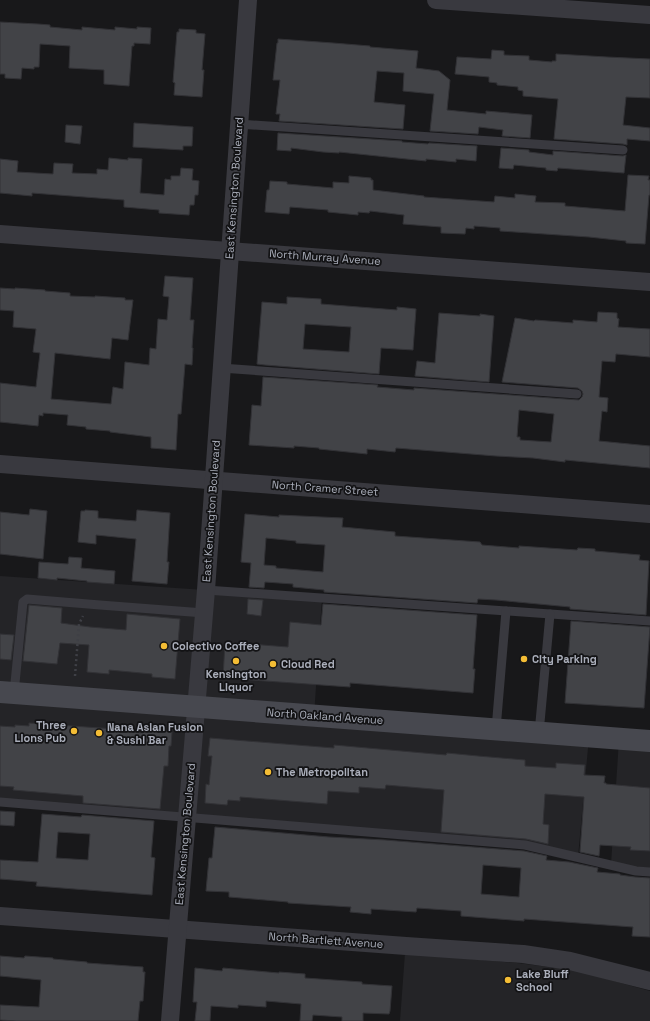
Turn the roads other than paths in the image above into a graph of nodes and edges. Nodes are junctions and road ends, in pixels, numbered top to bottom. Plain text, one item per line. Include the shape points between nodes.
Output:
1 (248, 0) edge
2 (436, 0) edge
3 (650, 15) edge
4 (239, 124) junction
5 (623, 150) dead end
6 (0, 234) edge
7 (229, 250) junction
8 (650, 282) edge
9 (221, 368) junction
10 (577, 394) dead end
11 (0, 464) edge
12 (214, 480) junction
13 (650, 514) edge
14 (206, 590) junction
15 (506, 611) junction
16 (204, 613) junction
17 (550, 614) junction
18 (650, 621) edge
19 (7, 693) edge
20 (196, 707) junction
21 (496, 729) junction
22 (539, 733) junction
23 (650, 741) edge
24 (0, 802) edge
25 (187, 817) junction
26 (650, 872) edge
27 (0, 916) edge
28 (177, 929) junction
29 (650, 981) edge
30 (170, 1021) edge

1 - 4 street, East Kensington Boulevard
2 - 3 street
4 - 5 lane
4 - 7 street, East Kensington Boulevard
6 - 7 street, North Murray Avenue
7 - 8 street, North Murray Avenue
7 - 9 street, East Kensington Boulevard
9 - 10 lane
9 - 12 street, East Kensington Boulevard
11 - 12 street, North Cramer Street
12 - 13 street, North Cramer Street
12 - 14 street, East Kensington Boulevard
14 - 15 lane
14 - 16 street, East Kensington Boulevard
15 - 17 lane
15 - 21 lane
16 - 19 lane via 26,599 22,602
16 - 20 street, East Kensington Boulevard
17 - 18 lane
17 - 22 lane
19 - 20 main road, North Oakland Avenue
20 - 21 main road, North Oakland Avenue
20 - 25 street, East Kensington Boulevard
21 - 22 main road, North Oakland Avenue
22 - 23 main road, North Oakland Avenue
24 - 25 lane
25 - 26 lane via 526,845 636,871
25 - 28 street, East Kensington Boulevard
27 - 28 street, North Bartlett Avenue
28 - 29 street, North Bartlett Avenue via 523,954
28 - 30 street, East Kensington Boulevard

